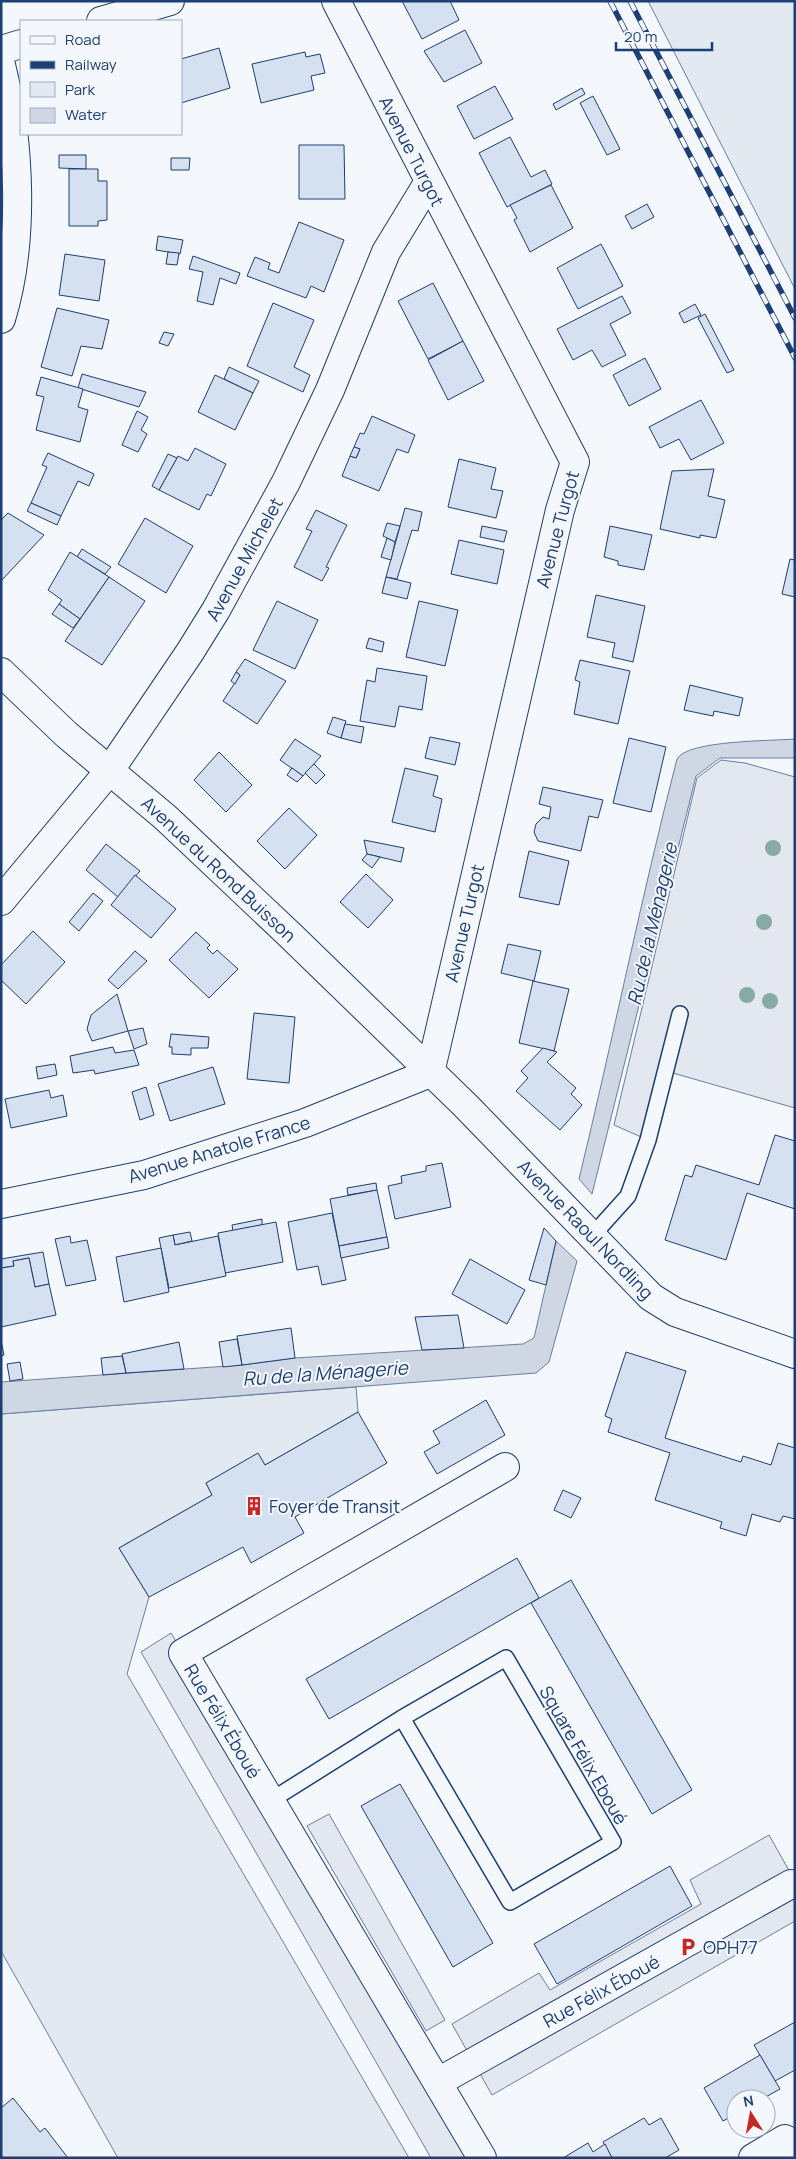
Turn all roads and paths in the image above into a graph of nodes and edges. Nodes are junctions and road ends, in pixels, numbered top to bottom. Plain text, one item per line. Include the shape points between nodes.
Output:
1 (170, 1) edge
2 (336, 1) edge
3 (104, 20) edge
4 (20, 44) edge
5 (1, 50) edge
6 (1, 65) edge
7 (428, 183) junction
8 (1, 319) edge
9 (1, 672) edge
10 (110, 770) junction
11 (1, 901) edge
12 (680, 1014) dead end
13 (430, 1073) junction
14 (1, 1204) edge
15 (592, 1236) junction
16 (795, 1354) edge
17 (505, 1467) dead end
18 (402, 1718) junction
19 (270, 1801) junction
20 (791, 1884) dead end
21 (438, 2082) junction
22 (791, 2143) edge
23 (482, 2158) edge
24 (753, 2158) edge

1 - 3 street
2 - 7 street, Avenue Turgot
4 - 5 street
6 - 8 street via 9,97 17,165 16,237
7 - 10 street, Avenue Michelet via 386,252 330,390 244,561 190,652
7 - 13 street, Avenue Turgot via 575,462 560,510
9 - 10 street, Avenue du Rond Buisson via 67,736
10 - 11 street, Avenue Michelet
10 - 13 street, Avenue du Rond Buisson via 165,817
12 - 15 lane via 648,1140 628,1196
13 - 14 street, Avenue Anatole France via 305,1122 144,1175
13 - 15 street, Avenue Raoul Nordling
15 - 16 street, Avenue Raoul Nordling via 651,1297 666,1307
17 - 19 street, Rue Félix Éboué via 183,1653
18 - 18 lane, Square Félix Eboué via 506,1658 614,1842 510,1902
18 - 19 lane
19 - 21 street, Rue Félix Éboué
20 - 21 street, Rue Félix Éboué
21 - 23 street, Rue Félix Éboué
22 - 24 street

